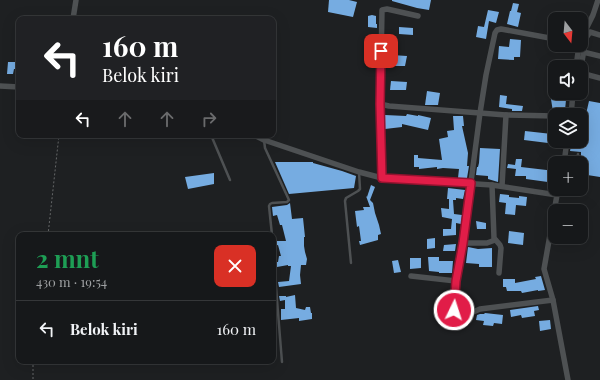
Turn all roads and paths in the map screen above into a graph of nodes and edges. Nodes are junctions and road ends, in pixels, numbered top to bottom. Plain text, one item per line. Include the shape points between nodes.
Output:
1 (76, 0) edge
2 (598, 0) edge
3 (73, 16) edge
4 (418, 16) dead end
5 (588, 28) edge
6 (588, 34) edge
7 (600, 35) edge
8 (548, 38) edge
9 (583, 52) joint
10 (600, 56) edge
11 (582, 60) edge
12 (588, 75) edge
13 (600, 78) edge
14 (0, 86) edge
15 (16, 87) edge
16 (380, 104) junction
17 (480, 113) junction
18 (506, 115) junction
19 (548, 116) edge
20 (59, 138) edge
21 (212, 138) edge
22 (260, 138) edge
23 (264, 140) junction
24 (359, 172) junction
25 (382, 178) junction
26 (230, 180) dead end
27 (471, 183) junction
28 (492, 185) junction
29 (502, 186) junction
30 (548, 194) edge
31 (557, 196) edge
32 (48, 232) edge
33 (272, 232) edge
34 (495, 240) junction
35 (463, 243) junction
36 (351, 263) dead end
37 (499, 273) dead end
38 (411, 276) dead end
39 (456, 281) junction
40 (276, 287) edge
41 (553, 300) junction
42 (282, 362) dead end
43 (33, 364) edge
44 (33, 380) edge
45 (568, 380) edge

1 - 3 street
2 - 5 street
4 - 16 street via 387,9 381,11
6 - 7 street
8 - 17 street via 501,29 495,33
9 - 10 street
9 - 11 street
12 - 13 street
14 - 15 street
16 - 17 street
16 - 25 street
17 - 18 street
17 - 27 street
18 - 19 street
18 - 29 street
20 - 32 path
21 - 26 lane
22 - 23 street
23 - 24 street
23 - 33 lane via 264,148 289,200 270,204
24 - 25 street
24 - 36 lane via 360,189 346,198 345,202
25 - 27 street
27 - 28 street
27 - 35 street
28 - 29 street
28 - 34 street
29 - 30 street
31 - 41 street via 544,269
34 - 35 street via 487,243
34 - 37 street via 501,248
35 - 39 street
38 - 39 street
39 - 41 street via 454,310 458,316 484,308
40 - 42 lane
41 - 45 street
43 - 44 path

